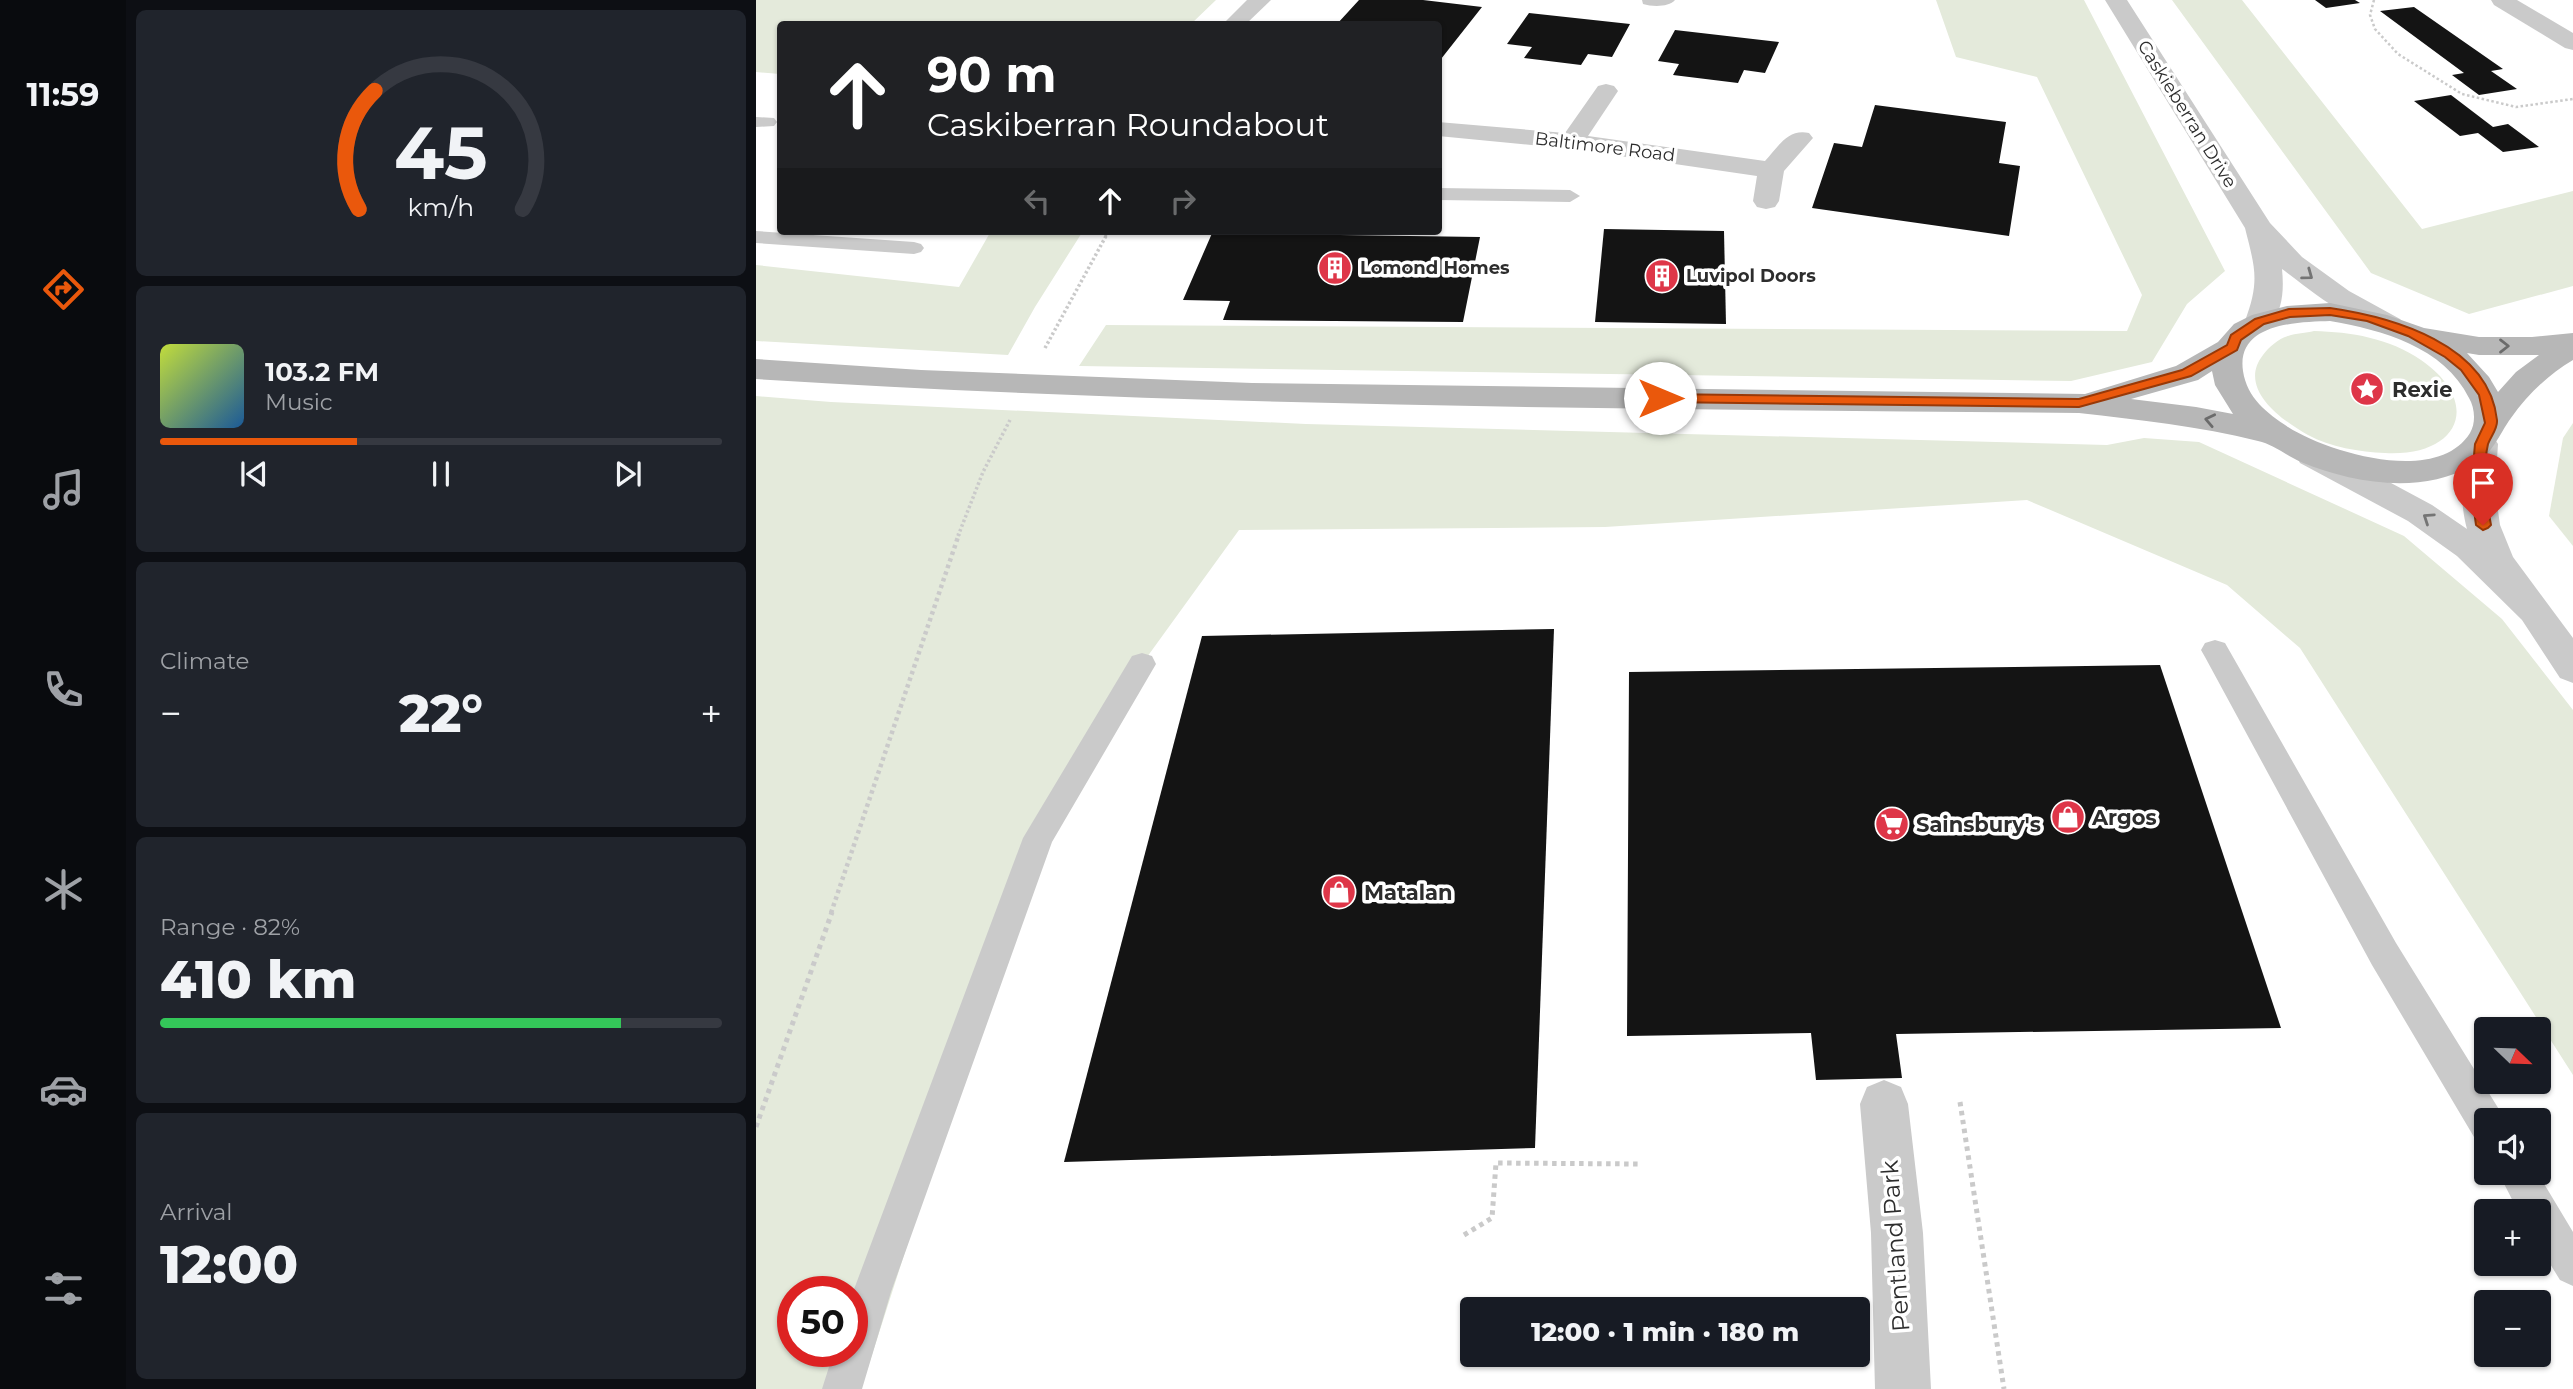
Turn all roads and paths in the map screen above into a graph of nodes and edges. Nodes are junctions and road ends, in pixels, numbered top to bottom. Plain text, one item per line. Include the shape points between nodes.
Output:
1 (1260, 0) edge
2 (1647, 0) edge
3 (1667, 0) edge
4 (2116, 0) edge
5 (2374, 0) edge
6 (2502, 0) edge
7 (1237, 21) edge
8 (2573, 43) edge
9 (1606, 91) dead end
10 (2573, 99) edge
11 (1442, 129) edge
12 (1800, 138) dead end
13 (1572, 141) junction
14 (1771, 170) junction
15 (1442, 194) edge
16 (1570, 196) dead end
17 (1766, 201) dead end
18 (2259, 228) junction
19 (1108, 235) edge
20 (756, 237) edge
21 (914, 248) dead end
22 (2260, 321) junction
23 (2401, 329) junction
24 (2573, 342) edge
25 (2232, 347) junction
26 (2573, 347) edge
27 (1043, 352) dead end
28 (756, 369) edge
29 (2079, 403) junction
30 (1014, 412) dead end
31 (2486, 434) junction
32 (2289, 442) junction
33 (2535, 610) junction
34 (2215, 650) dead end
35 (1142, 664) dead end
36 (2573, 668) edge
37 (1960, 1102) dead end
38 (1884, 1104) dead end
39 (2477, 1108) edge
40 (756, 1127) edge
41 (1641, 1164) dead end
42 (2551, 1231) edge
43 (1464, 1235) dead end
44 (2573, 1267) edge
45 (842, 1389) edge
46 (1903, 1389) edge
47 (2004, 1389) edge

1 - 7 street
2 - 3 lane
4 - 18 street, Caskieberran Drive
5 - 10 path via 2370,15 2382,37 2398,54 2462,94 2516,107
6 - 8 street
9 - 13 street
11 - 13 street, Baltimore Road
12 - 14 street
13 - 14 street, Baltimore Road
14 - 17 street
15 - 16 lane
18 - 22 street via 2270,293
18 -> 23 street via 2292,263 2339,297
19 - 27 path
20 - 21 lane
22 - 23 main road via 2289,313 2330,312
22 - 25 main road via 2236,338
23 -> 24 main road via 2479,346
23 - 31 main road via 2466,368 2486,395
25 - 29 main road via 2187,373
25 - 32 main road via 2225,365 2227,381 2244,409
26 - 31 main road via 2544,362 2515,388
28 - 29 main road via 1325,395
32 -> 29 main road via 2196,417
30 - 40 path via 983,472 958,537
31 - 32 main road via 2455,463 2416,472 2342,464
31 - 33 street via 2478,489 2483,525 2498,562
33 -> 32 street via 2469,547 2420,513
33 - 36 street
34 - 39 lane via 2384,954
35 - 45 lane via 1038,838 872,1292
37 - 47 path
38 - 46 street, Pentland Park via 1897,1233
41 - 43 path via 1496,1163 1492,1218
42 - 44 lane

